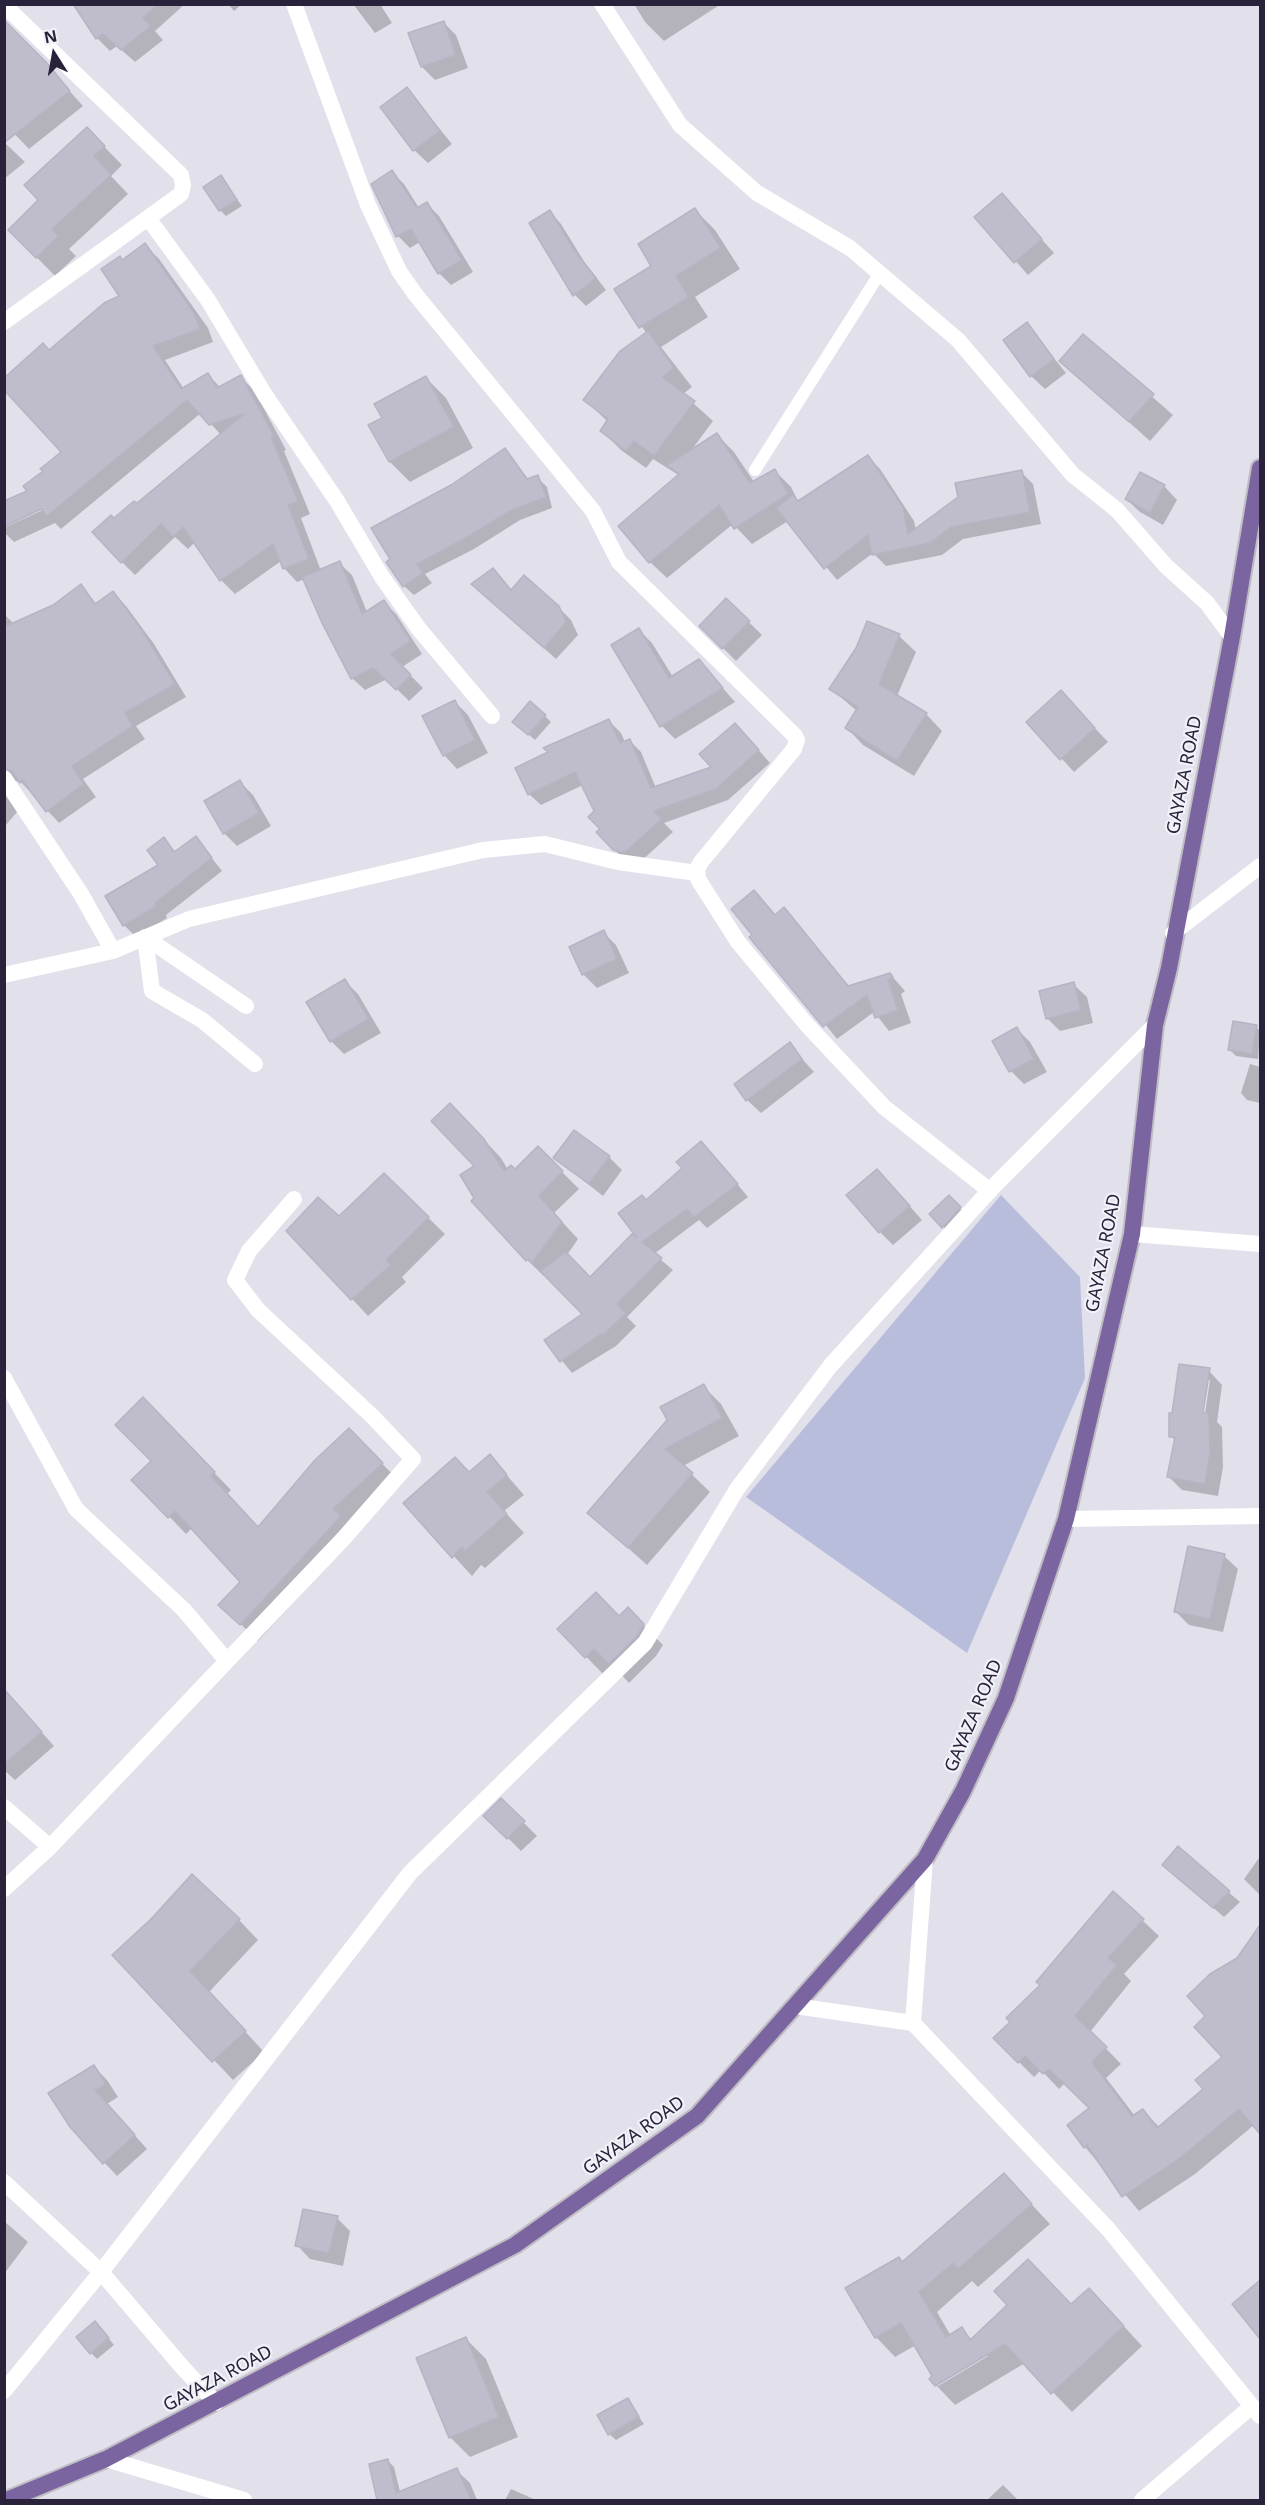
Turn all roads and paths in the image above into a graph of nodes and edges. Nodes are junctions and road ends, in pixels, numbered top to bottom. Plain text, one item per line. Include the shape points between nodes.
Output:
1 (294, 4) edge
2 (602, 4) edge
3 (4, 5) edge
4 (148, 218) junction
5 (880, 273) junction
6 (4, 322) edge
7 (1260, 468) edge
8 (755, 470) dead end
9 (1232, 637) junction
10 (492, 716) dead end
11 (4, 778) edge
12 (1260, 866) edge
13 (697, 873) junction
14 (1173, 933) junction
15 (145, 937) junction
16 (113, 951) junction
17 (4, 975) edge
18 (246, 1006) dead end
19 (1155, 1025) junction
20 (255, 1064) dead end
21 (990, 1191) junction
22 (294, 1199) dead end
23 (1132, 1234) junction
24 (1260, 1244) edge
25 (4, 1377) edge
26 (1260, 1516) edge
27 (1066, 1519) junction
28 (227, 1661) junction
29 (4, 1807) edge
30 (50, 1847) junction
31 (925, 1859) junction
32 (4, 1889) edge
33 (795, 2006) junction
34 (913, 2023) junction
35 (4, 2182) edge
36 (101, 2272) junction
37 (4, 2391) edge
38 (216, 2403) junction
39 (1256, 2411) edge
40 (106, 2459) junction
41 (7, 2500) edge
42 (244, 2500) edge
43 (1142, 2500) edge

1 - 13 street via 368,205 399,271 593,512 619,562 797,740 794,749 701,862
2 - 5 street via 680,125 757,193 850,248
3 - 4 street via 181,175 180,194
4 - 6 street
4 - 10 street via 208,300 382,577 419,629
5 - 8 lane
5 - 9 street via 958,340 1073,475 1117,510 1166,566 1207,603
7 - 9 main road, GAYAZA ROAD
9 - 14 main road, GAYAZA ROAD
11 - 16 street via 81,894
12 - 14 street
13 - 15 street via 618,862 545,844 483,850 189,919
13 - 21 street via 738,942 807,1025 884,1107
14 - 19 main road, GAYAZA ROAD
15 - 16 street
15 - 18 street
15 - 20 street via 152,991 202,1020
16 - 17 street
19 - 21 street
19 - 23 main road, GAYAZA ROAD
21 - 36 street via 831,1365 737,1489 645,1643 410,1873
22 - 28 street via 249,1251 235,1280 258,1310 413,1459
23 - 24 street
23 - 27 main road, GAYAZA ROAD
25 - 28 street via 76,1509 184,1610
26 - 27 street
27 - 31 main road, GAYAZA ROAD via 1006,1698 963,1791
28 - 30 street
29 - 30 street
30 - 32 street
31 - 33 main road, GAYAZA ROAD
31 - 34 street
33 - 34 street
33 - 38 main road, GAYAZA ROAD via 697,2116 514,2245
34 - 39 street via 1109,2230
35 - 36 street
36 - 37 street
36 - 38 street
38 - 40 main road, GAYAZA ROAD
39 - 43 street
40 - 41 main road, GAYAZA ROAD
40 - 42 street

